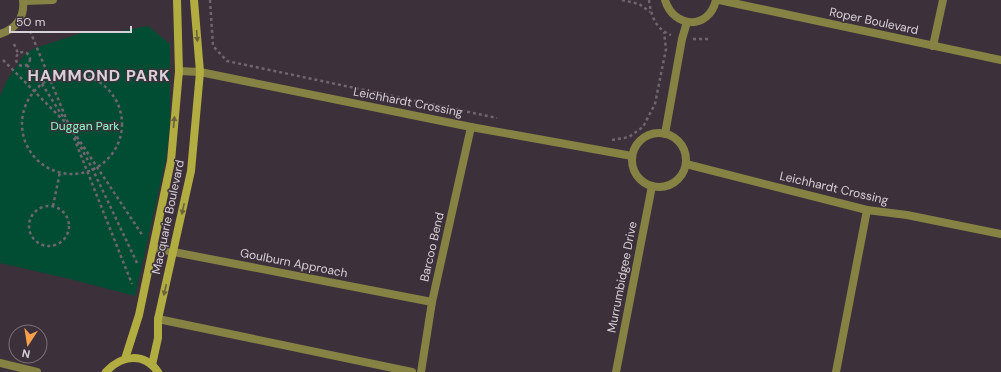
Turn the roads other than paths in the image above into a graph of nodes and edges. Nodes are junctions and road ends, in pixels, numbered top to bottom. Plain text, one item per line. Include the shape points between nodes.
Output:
1 (23, 0) edge
2 (52, 0) edge
3 (176, 0) edge
4 (194, 0) edge
5 (665, 0) edge
6 (717, 0) edge
7 (943, 0) edge
8 (687, 22) junction
9 (0, 34) edge
10 (933, 46) junction
11 (1001, 60) edge
12 (178, 71) junction
13 (200, 72) junction
14 (471, 127) junction
15 (664, 134) junction
16 (632, 156) junction
17 (686, 164) junction
18 (652, 186) junction
19 (867, 210) junction
20 (1001, 234) edge
21 (153, 248) junction
22 (174, 252) junction
23 (432, 302) junction
24 (158, 320) junction
25 (125, 359) junction
26 (0, 363) edge
27 (152, 365) junction
28 (37, 372) edge
29 (106, 372) edge
30 (158, 372) edge
31 (412, 372) edge
32 (421, 372) edge
33 (616, 372) edge
34 (836, 372) edge

1 - 2 street
1 - 9 street via 24,10 16,26
3 - 12 street, Macquarie Boulevard
4 -> 13 street, Macquarie Boulevard
5 - 8 street via 673,15
6 - 8 street via 706,17 695,22
6 - 10 street, Roper Boulevard
7 - 10 street
8 - 15 street
10 - 11 street, Roper Boulevard
12 - 13 street, Leichhardt Crossing
21 -> 12 street, Macquarie Boulevard via 171,161
13 - 14 street, Leichhardt Crossing
13 -> 22 street, Macquarie Boulevard via 191,171
14 - 16 street, Leichhardt Crossing
14 - 23 street, Barcoo Bend
15 - 16 street via 644,138
15 - 17 street via 672,137 683,148
16 - 18 street via 634,171 645,184
17 - 18 street via 678,180 662,187
17 - 19 street, Leichhardt Crossing
18 - 33 street, Murrumbidgee Drive
19 - 20 street, Leichhardt Crossing via 907,215
19 - 34 street
21 - 22 street, Goulburn Approach
21 - 25 street, Macquarie Boulevard via 139,315
22 - 23 street, Goulburn Approach
22 -> 24 street, Macquarie Boulevard
23 - 32 street, Barcoo Bend
24 - 27 street, Macquarie Boulevard via 158,338
24 - 31 street
25 - 27 street via 134,358
25 - 29 street
26 - 28 street
27 - 30 street

